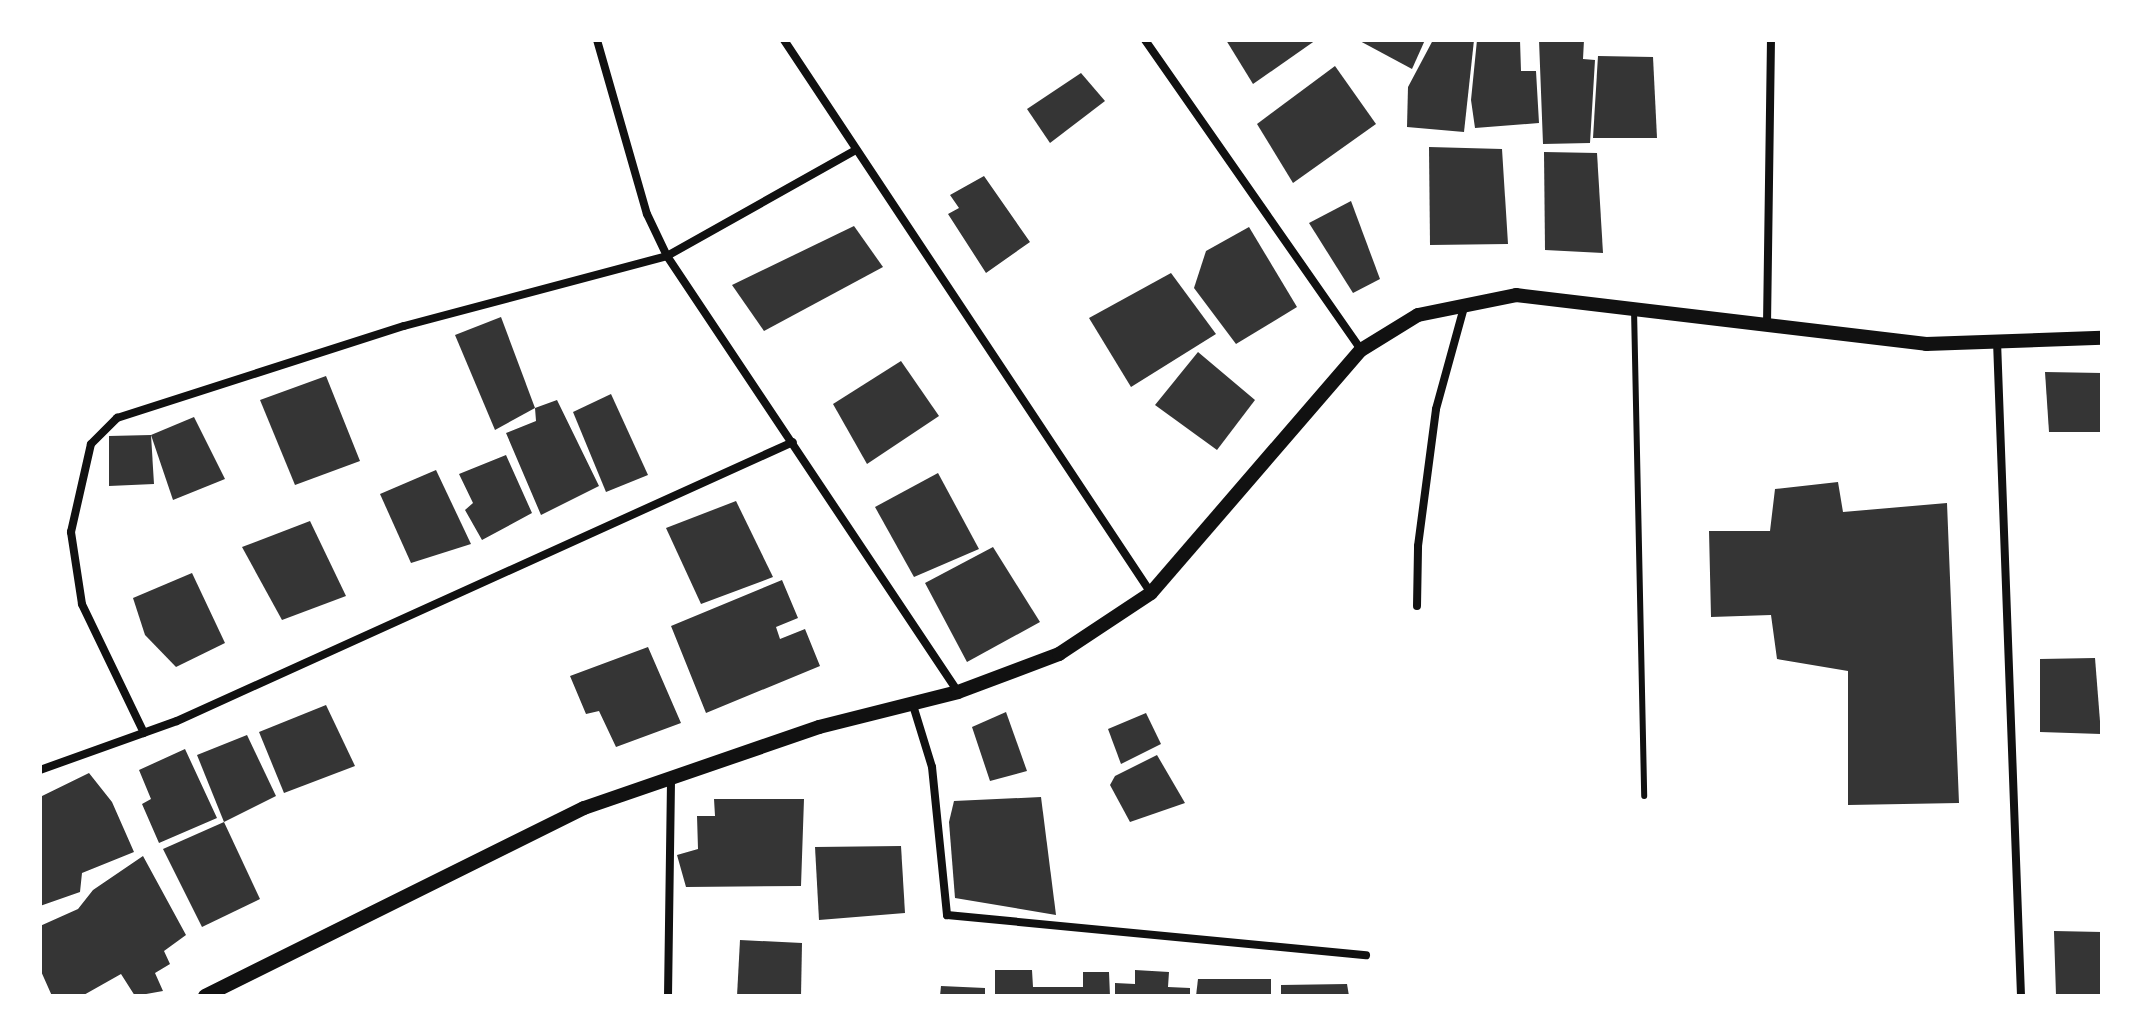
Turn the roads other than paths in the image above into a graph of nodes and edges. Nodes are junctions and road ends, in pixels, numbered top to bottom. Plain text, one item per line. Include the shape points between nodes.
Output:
1 (597, 40) edge
2 (784, 40) edge
3 (1145, 40) edge
4 (1771, 40) edge
5 (856, 150) junction
6 (667, 256) junction
7 (1465, 304) junction
8 (1634, 309) junction
9 (1767, 325) junction
10 (2102, 338) edge
11 (1997, 340) junction
12 (1361, 350) junction
13 (793, 442) junction
14 (1151, 593) junction
15 (1417, 606) dead end
16 (958, 692) junction
17 (911, 701) junction
18 (144, 733) junction
19 (40, 770) edge
20 (671, 778) junction
21 (1644, 796) dead end
22 (1366, 955) dead end
23 (205, 996) edge
24 (668, 996) edge
25 (2021, 996) edge

1 - 6 street via 647,214
2 - 5 street
3 - 12 street
4 - 9 street
5 - 6 street
5 - 14 street
6 - 13 street
6 - 18 street via 404,326 117,418 91,444 71,532 82,604
7 - 8 street via 1516,295
7 - 12 street via 1418,315
7 - 15 street via 1436,409 1418,546
8 - 9 street
8 - 21 lane
9 - 11 street via 1926,344
10 - 11 street
11 - 25 street
12 - 14 street
13 - 16 street
13 - 18 street
14 - 16 street via 1059,654
16 - 17 street
17 - 20 street
17 - 22 street via 932,767 947,915
18 - 19 street
20 - 23 street via 584,808
20 - 24 street

